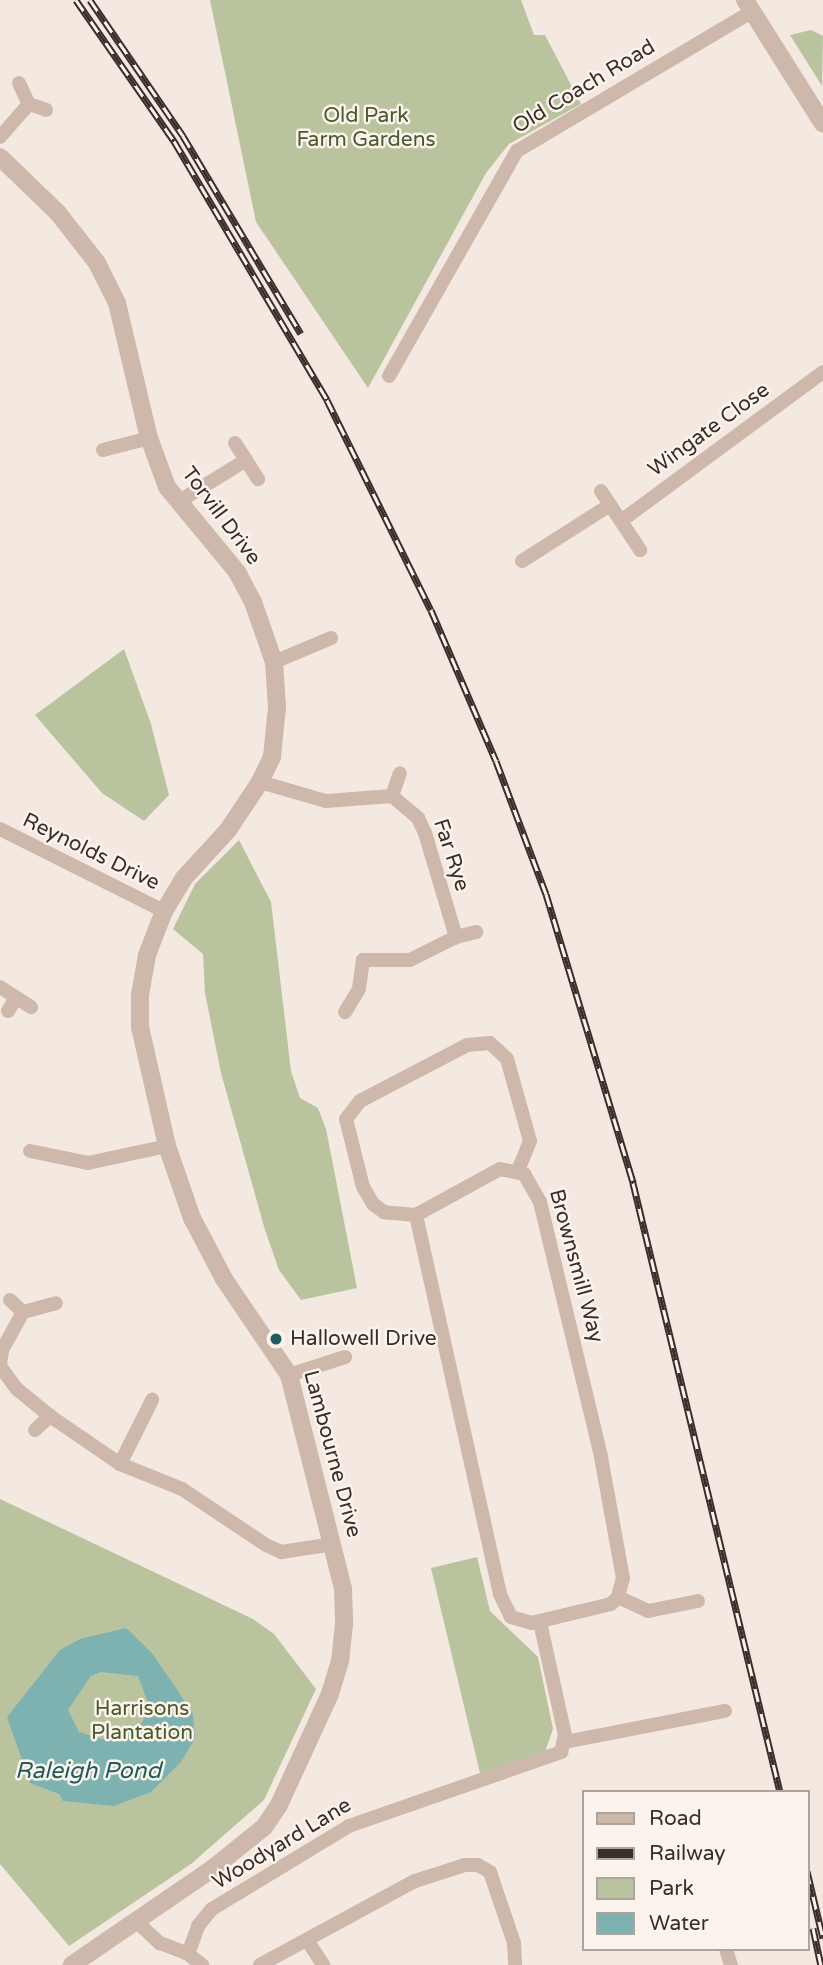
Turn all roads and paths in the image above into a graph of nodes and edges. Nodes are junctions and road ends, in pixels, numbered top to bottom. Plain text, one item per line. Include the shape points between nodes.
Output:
1 (748, 6) edge
2 (19, 83) dead end
3 (29, 104) junction
4 (46, 110) dead end
5 (823, 124) edge
6 (0, 137) edge
7 (0, 157) edge
8 (823, 372) edge
9 (389, 376) dead end
10 (149, 438) junction
11 (235, 443) dead end
12 (103, 450) dead end
13 (246, 460) junction
14 (258, 479) dead end
15 (601, 491) dead end
16 (178, 502) junction
17 (610, 505) junction
18 (621, 521) junction
19 (640, 550) dead end
20 (522, 561) dead end
21 (331, 638) dead end
22 (274, 662) junction
23 (400, 773) dead end
24 (260, 782) junction
25 (391, 796) junction
26 (2, 834) edge
27 (164, 911) junction
28 (476, 932) dead end
29 (456, 937) junction
30 (0, 987) edge
31 (16, 998) junction
32 (31, 1007) dead end
33 (8, 1011) dead end
34 (345, 1012) dead end
35 (167, 1146) junction
36 (30, 1151) dead end
37 (518, 1170) junction
38 (415, 1215) junction
39 (10, 1300) dead end
40 (57, 1303) dead end
41 (23, 1312) junction
42 (345, 1357) dead end
43 (0, 1366) edge
44 (289, 1375) junction
45 (152, 1400) dead end
46 (50, 1416) junction
47 (35, 1430) dead end
48 (120, 1464) junction
49 (333, 1544) junction
50 (618, 1597) junction
51 (698, 1601) dead end
52 (540, 1622) junction
53 (725, 1711) dead end
54 (564, 1743) junction
55 (136, 1921) junction
56 (307, 1940) junction
57 (188, 1954) junction
58 (72, 1965) edge
59 (202, 1965) edge
60 (260, 1965) edge
61 (323, 1965) edge
62 (515, 1965) edge

1 - 5 street
1 - 9 street, Old Coach Road via 517,151
2 - 3 street
3 - 4 street
3 - 6 street
7 - 10 street, Torvill Drive via 58,213 97,263 117,303
8 - 18 street, Wingate Close
10 - 12 street
10 - 16 street, Torvill Drive via 167,487
11 - 13 street
13 - 14 street
13 - 16 street
15 - 17 street
16 - 22 street, Torvill Drive via 237,572
17 - 18 street
17 - 20 street
18 - 19 street
21 - 22 street
22 - 24 street, Torvill Drive via 277,707 272,757
23 - 25 street
24 - 25 street via 326,801
24 - 27 street, Lambourne Drive via 228,830 184,878
25 - 29 street, Far Rye via 418,818 425,833
26 - 27 street, Reynolds Drive
27 - 35 street, Lambourne Drive via 147,955 140,995 145,1054
28 - 29 street
29 - 34 street via 410,960 363,960 359,989
30 - 31 street
31 - 32 street
31 - 33 street
35 - 36 street via 88,1163 60,1161
35 - 44 street, Lambourne Drive via 192,1218 224,1279
37 - 38 street via 488,1172
37 - 38 street via 530,1141 507,1059 490,1043 467,1045 360,1101 346,1119 363,1187 373,1204 384,1212
37 - 50 street, Brownsmill Way via 540,1202 569,1312 622,1567
38 - 52 street via 500,1594 511,1617
39 - 41 street
40 - 41 street
41 - 43 street via 2,1350
42 - 44 street
43 - 46 street via 17,1389
44 - 49 street, Lambourne Drive
45 - 48 street
46 - 47 street
46 - 48 street
48 - 49 street via 182,1489 281,1552
49 - 55 street, Lambourne Drive via 343,1589 340,1661 278,1805 264,1827 236,1851
50 - 51 street via 648,1611
50 - 52 street via 603,1607
52 - 54 street
53 - 54 street, Woodyard Lane
54 - 57 street, Woodyard Lane via 349,1826 212,1909 198,1926
55 - 57 street via 160,1944
55 - 58 street, Lambourne Drive
56 - 60 street
56 - 61 street
56 - 62 street via 415,1881 478,1865 490,1872 496,1886 514,1943
57 - 59 street

